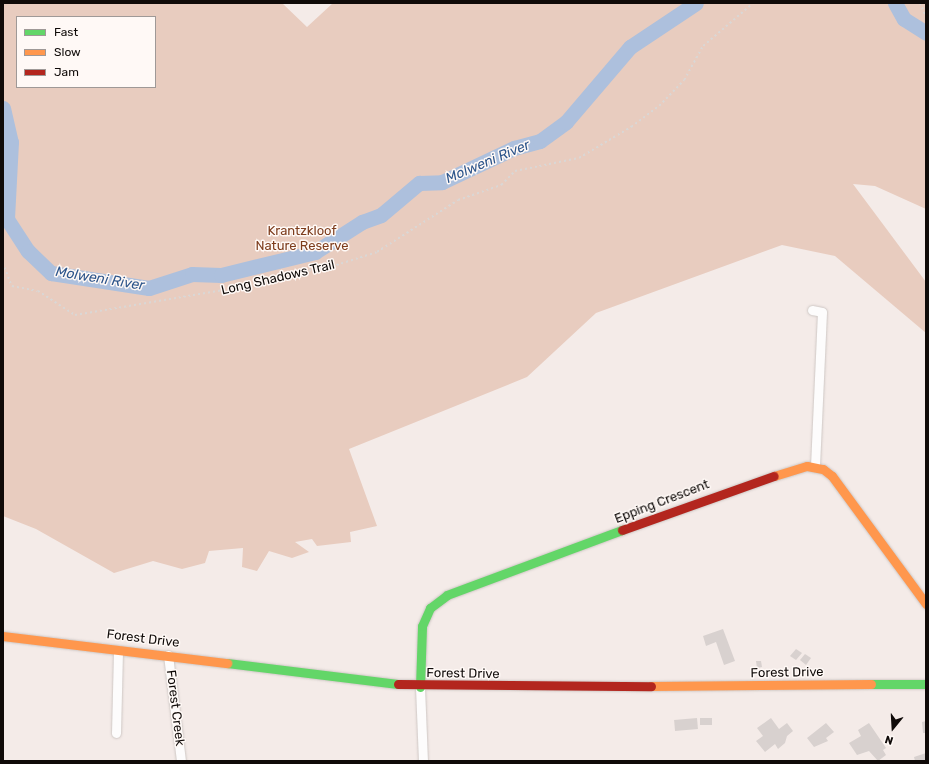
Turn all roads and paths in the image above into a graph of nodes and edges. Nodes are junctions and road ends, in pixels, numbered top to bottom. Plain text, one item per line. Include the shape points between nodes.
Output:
1 (753, 3) edge
2 (920, 3) edge
3 (926, 16) edge
4 (3, 263) edge
5 (812, 310) dead end
6 (816, 466) junction
7 (926, 604) edge
8 (3, 636) edge
9 (118, 650) junction
10 (168, 655) junction
11 (926, 684) edge
12 (420, 686) junction
13 (116, 733) dead end
14 (182, 761) edge
15 (422, 761) edge

1 - 4 path, Long Shadows Trail via 703,46 684,80 659,106 631,127 579,158 515,170 502,185 458,200 377,252 327,268 284,274 220,292 75,315 38,291 12,286
2 - 3 path
5 - 6 street via 822,312
6 - 7 street via 832,476
6 - 12 street, Epping Crescent via 792,468 448,595 430,608 422,626
8 - 9 street, Forest Drive
9 - 10 street, Forest Drive
9 - 13 street
10 - 12 street, Forest Drive
10 - 14 street, Forest Creek
11 - 12 street, Forest Drive
12 - 15 street

